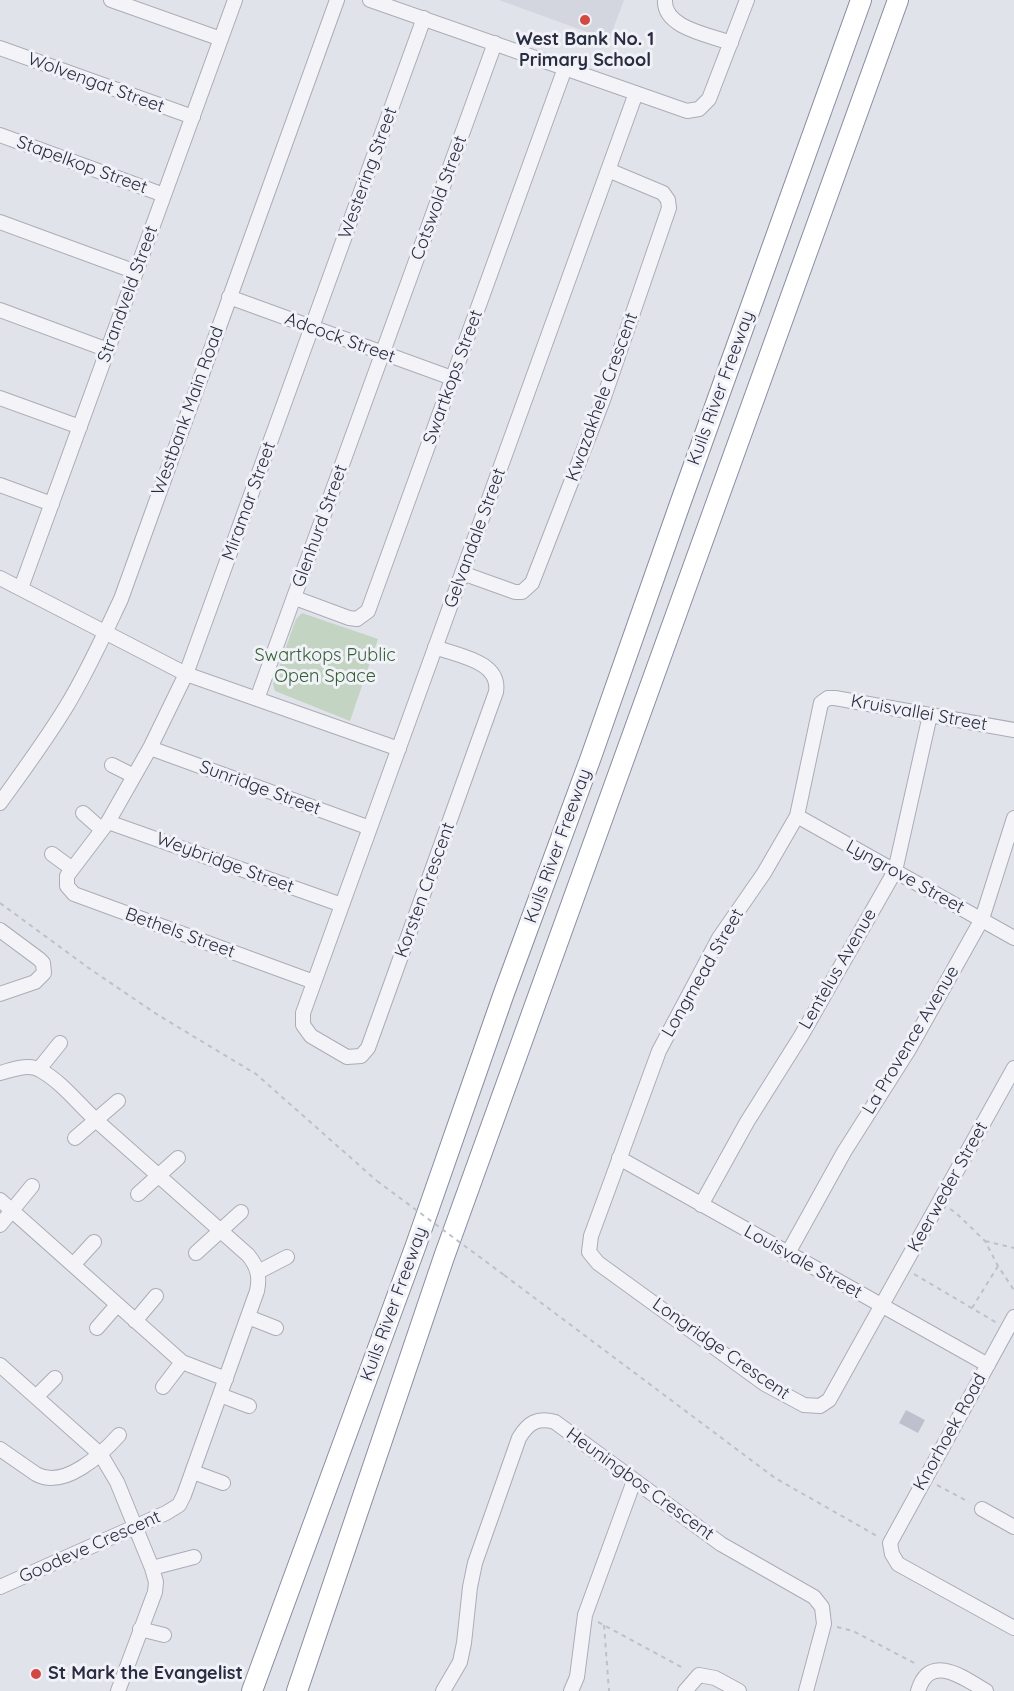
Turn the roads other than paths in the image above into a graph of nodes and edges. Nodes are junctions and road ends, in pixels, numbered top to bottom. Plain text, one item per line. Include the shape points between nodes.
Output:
1 (111, 0) edge
2 (235, 0) edge
3 (337, 0) edge
4 (369, 0) edge
5 (665, 0) edge
6 (747, 0) edge
7 (861, 0) edge
8 (898, 0) edge
9 (424, 18) junction
10 (221, 39) junction
11 (495, 43) junction
12 (731, 43) junction
13 (0, 48) edge
14 (565, 68) junction
15 (636, 93) junction
16 (193, 117) junction
17 (0, 135) edge
18 (608, 170) junction
19 (164, 195) junction
20 (0, 222) edge
21 (136, 272) junction
22 (229, 297) junction
23 (0, 310) edge
24 (312, 327) junction
25 (108, 350) junction
26 (383, 353) junction
27 (452, 378) junction
28 (0, 398) edge
29 (80, 427) junction
30 (0, 486) edge
31 (52, 504) junction
32 (462, 573) junction
33 (0, 578) edge
34 (21, 588) junction
35 (295, 598) junction
36 (106, 632) junction
37 (435, 647) junction
38 (186, 674) junction
39 (257, 699) junction
40 (825, 699) joint
41 (930, 716) junction
42 (1014, 730) edge
43 (150, 748) junction
44 (399, 749) junction
45 (112, 765) dead end
46 (134, 776) junction
47 (0, 803) edge
48 (83, 813) dead end
49 (797, 816) junction
50 (1014, 818) edge
51 (104, 825) junction
52 (370, 828) junction
53 (52, 854) dead end
54 (71, 868) junction
55 (895, 870) junction
56 (342, 905) junction
57 (982, 920) junction
58 (0, 930) edge
59 (1014, 938) edge
60 (314, 982) junction
61 (0, 994) edge
62 (60, 1043) dead end
63 (1014, 1068) edge
64 (39, 1069) junction
65 (0, 1073) edge
66 (118, 1101) dead end
67 (96, 1120) junction
68 (75, 1138) dead end
69 (178, 1158) dead end
70 (619, 1158) junction
71 (159, 1175) junction
72 (32, 1186) dead end
73 (138, 1194) dead end
74 (0, 1200) edge
75 (701, 1205) junction
76 (12, 1211) junction
77 (241, 1212) dead end
78 (0, 1225) edge
79 (221, 1231) junction
80 (94, 1242) dead end
81 (589, 1252) joint
82 (196, 1253) dead end
83 (788, 1253) junction
84 (287, 1257) dead end
85 (73, 1265) junction
86 (258, 1272) junction
87 (156, 1296) dead end
88 (117, 1305) junction
89 (883, 1307) junction
90 (248, 1317) junction
91 (135, 1321) junction
92 (1012, 1321) edge
93 (97, 1328) dead end
94 (276, 1328) dead end
95 (182, 1362) junction
96 (0, 1365) edge
97 (988, 1365) junction
98 (55, 1378) dead end
99 (226, 1379) junction
100 (163, 1387) dead end
101 (220, 1395) junction
102 (36, 1397) junction
103 (249, 1406) dead end
104 (119, 1435) dead end
105 (0, 1449) edge
106 (101, 1455) junction
107 (193, 1472) junction
108 (634, 1481) junction
109 (223, 1483) dead end
110 (982, 1509) road end
111 (136, 1527) junction
112 (1014, 1527) edge
113 (194, 1557) dead end
114 (152, 1568) junction
115 (0, 1587) edge
116 (1014, 1628) edge
117 (140, 1629) junction
118 (164, 1635) dead end
119 (118, 1691) edge
120 (252, 1691) edge
121 (297, 1691) edge
122 (443, 1691) edge
123 (571, 1691) edge
124 (685, 1691) edge
125 (739, 1691) edge
126 (806, 1691) edge
127 (918, 1691) edge
128 (986, 1691) edge

1 - 10 street
2 - 10 street, Strandveld Street
3 - 22 street, Westbank Main Road
4 - 9 street
5 - 12 street via 668,15 677,24
6 - 12 street
7 - 120 highway, Kuils River Freeway via 416,1245
8 - 121 highway, Kuils River Freeway via 444,1257
9 - 11 street
9 - 24 street, Westering Street
10 - 16 street, Strandveld Street
11 - 14 street
11 - 26 street, Cotswold Street
12 - 15 street via 709,99 699,110 687,111
13 - 16 street, Wolvengat Street
14 - 15 street
14 - 27 street, Swartkops Street
15 - 18 street, Gelvandale Street
16 - 19 street, Strandveld Street
17 - 19 street, Stapelkop Street
18 - 32 street, Gelvandale Street
18 - 32 street, Kwazakhele Crescent via 663,194 669,208 603,400 532,583 522,592 515,592
19 - 21 street, Strandveld Street
20 - 21 street
21 - 25 street, Strandveld Street
22 - 24 street, Adcock Street
22 - 36 street, Westbank Main Road
23 - 25 street
24 - 26 street, Adcock Street
24 - 38 street, Miramar Street
25 - 29 street, Strandveld Street
26 - 27 street, Adcock Street
26 - 35 street, Glenhurd Street
27 - 35 street, Swartkops Street via 368,611 357,619 349,618
28 - 29 street
29 - 31 street, Strandveld Street
30 - 31 street
31 - 34 street, Strandveld Street
32 - 37 street, Gelvandale Street
33 - 34 street
34 - 36 street
35 - 39 street, Glenhurd Street
36 - 38 street
36 - 47 street, Westbank Main Road via 67,705
37 - 44 street, Gelvandale Street
37 - 60 street, Korsten Crescent via 486,666 496,679 496,692 368,1048 361,1056 343,1056 304,1029 302,1017
38 - 39 street
38 - 43 street
39 - 44 street
40 - 41 street, Kruisvallei Street
40 - 49 street, Longmead Street via 819,708
41 - 42 street, Kruisvallei Street
41 - 55 street, Lentelus Avenue
43 - 46 street
43 - 52 street, Sunridge Street
44 - 52 street, Gelvandale Street
45 - 46 street
46 - 51 street
48 - 51 street
49 - 55 street, Lyngrove Street
49 - 70 street, Longmead Street via 719,938 664,1040
50 - 57 street, La Provence Avenue
51 - 54 street
51 - 56 street, Weybridge Street
52 - 56 street, Gelvandale Street
53 - 54 street
54 - 60 street, Bethels Street via 66,881 74,894
55 - 57 street, Lyngrove Street
55 - 75 street, Lentelus Avenue
56 - 60 street, Gelvandale Street
57 - 59 street, Lyngrove Street
57 - 83 street, La Provence Avenue
58 - 61 street via 39,959 44,968 34,982
62 - 64 street
63 - 89 street, Keerweder Street
64 - 65 street via 26,1066
64 - 67 street
66 - 67 street
67 - 68 street
67 - 71 street
69 - 71 street
70 - 75 street, Louisvale Street
70 - 81 street, Longmead Street
71 - 73 street
71 - 79 street
72 - 76 street
74 - 76 street
75 - 83 street, Louisvale Street
76 - 78 street
76 - 85 street
77 - 79 street
79 - 82 street
79 - 86 street via 249,1255
80 - 85 street
81 - 89 street, Longridge Crescent via 598,1263 765,1384 813,1407 829,1400
83 - 89 street, Louisvale Street
84 - 86 street
85 - 88 street
86 - 90 street, Goodeve Crescent via 257,1292
87 - 91 street
88 - 91 street
88 - 93 street
89 - 97 street, Louisvale Street
90 - 94 street
90 - 99 street, Goodeve Crescent
91 - 95 street
92 - 97 street, Knorhoek Road
95 - 99 street
95 - 100 street
96 - 102 street
97 - 116 street, Knorhoek Road via 892,1538 890,1549 898,1564
98 - 102 street
99 - 101 street, Goodeve Crescent
101 - 103 street
101 - 107 street, Goodeve Crescent
102 - 106 street
104 - 106 street
105 - 106 street via 46,1479 63,1476
106 - 111 street
107 - 109 street
107 - 111 street, Goodeve Crescent via 179,1505
108 - 122 street, Heuningbos Crescent via 555,1422 529,1424 519,1438 475,1563 460,1662
108 - 123 street via 585,1615 577,1677
108 - 126 street, Heuningbos Crescent via 734,1552 814,1597 822,1607 824,1624
110 - 112 street
111 - 114 street
111 - 115 street, Goodeve Crescent
113 - 114 street
114 - 117 street via 156,1587
117 - 118 street
117 - 119 street
124 - 125 street via 699,1675 715,1678
127 - 128 street via 931,1673 946,1670

